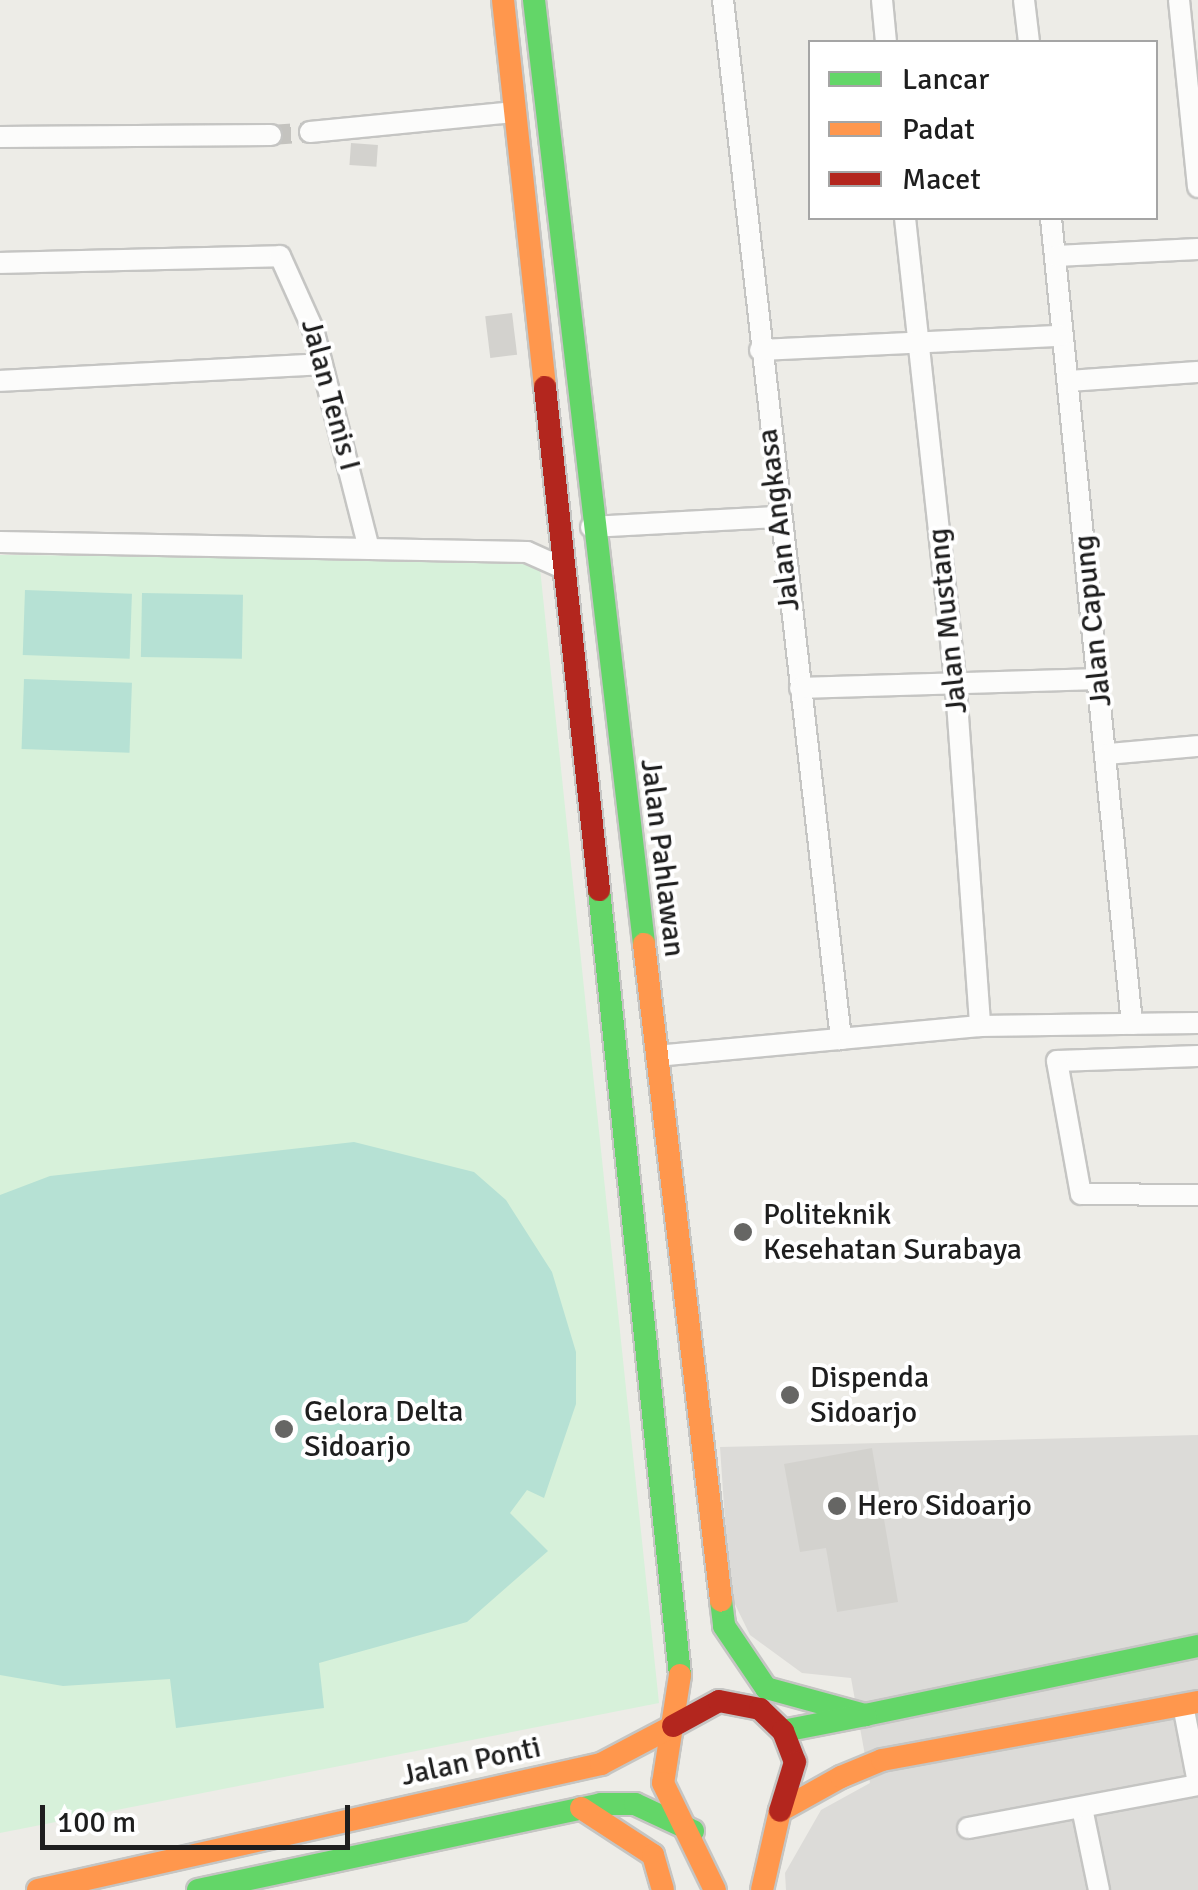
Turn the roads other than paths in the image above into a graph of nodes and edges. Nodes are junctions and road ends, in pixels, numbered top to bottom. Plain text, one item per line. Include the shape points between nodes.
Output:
1 (503, 0) edge
2 (534, 0) edge
3 (723, 0) edge
4 (882, 0) edge
5 (1024, 0) edge
6 (1179, 0) edge
7 (886, 40) edge
8 (1030, 40) edge
9 (514, 112) junction
10 (310, 132) tunnel mouth
11 (271, 136) tunnel mouth
12 (0, 138) edge
13 (1198, 186) edge
14 (904, 220) edge
15 (1052, 220) edge
16 (1198, 249) edge
17 (1056, 256) junction
18 (0, 263) edge
19 (1062, 336) junction
20 (918, 342) junction
21 (760, 350) junction
22 (321, 364) junction
23 (1198, 372) edge
24 (1068, 380) junction
25 (0, 381) edge
26 (776, 517) junction
27 (558, 526) junction
28 (591, 527) junction
29 (0, 542) edge
30 (370, 548) junction
31 (527, 552) junction
32 (561, 567) junction
33 (1098, 679) junction
34 (800, 688) junction
35 (956, 688) junction
36 (1198, 746) edge
37 (1108, 754) junction
38 (1198, 1023) edge
39 (1132, 1024) junction
40 (980, 1026) junction
41 (841, 1040) junction
42 (656, 1056) junction
43 (1198, 1056) edge
44 (1198, 1195) edge
45 (1198, 1646) edge
46 (1190, 1703) edge
47 (865, 1714) junction
48 (675, 1724) junction
49 (784, 1730) junction
50 (1198, 1784) edge
51 (581, 1808) junction
52 (1077, 1810) junction
53 (780, 1811) junction
54 (968, 1828) dead end
55 (693, 1831) junction
56 (38, 1890) edge
57 (198, 1890) edge
58 (663, 1890) edge
59 (715, 1890) edge
60 (762, 1890) edge
61 (1088, 1890) edge
62 (1099, 1890) edge

1 - 9 main road
2 - 28 main road, Jalan Pahlawan
3 - 21 street, Jalan Angkasa
4 - 7 street
5 - 8 street
6 - 13 street
9 - 10 street
9 - 27 main road
11 - 12 street
14 - 20 street, Jalan Mustang
15 - 17 street, Jalan Capung
16 - 17 street
17 - 19 street, Jalan Capung
18 - 22 street, Jalan Tenis I via 271,254 302,295
19 - 20 street
19 - 24 street, Jalan Capung
20 - 21 street
20 - 35 street, Jalan Mustang
21 - 26 street, Jalan Angkasa
22 - 25 street
22 - 30 street, Jalan Tenis I
23 - 24 street
24 - 33 street, Jalan Capung
26 - 28 street
26 - 34 street, Jalan Angkasa
27 - 31 street
27 - 32 main road
28 - 42 main road, Jalan Pahlawan
29 - 30 street
30 - 31 street
31 - 32 street
32 - 48 main road via 679,1633
33 - 35 street
33 - 37 street, Jalan Capung
34 - 35 street
34 - 41 street, Jalan Angkasa
35 - 40 street, Jalan Mustang
36 - 37 street
37 - 39 street, Jalan Capung
38 - 39 street
39 - 40 street
40 - 41 street
41 - 42 street
42 - 47 main road, Jalan Pahlawan via 724,1626 746,1671 785,1698
43 - 44 street via 1057,1061 1081,1194
45 - 47 main road
46 - 50 street
46 - 53 main road via 882,1760
47 - 49 main road
48 - 49 main road via 734,1701
48 - 55 main road via 663,1783
48 - 56 main road, Jalan Ponti via 601,1764
49 - 53 main road via 795,1762
50 - 52 street
51 - 55 main road via 635,1804
51 - 57 main road
51 - 58 main road via 642,1844
52 - 54 street
52 - 61 street
52 - 62 street
53 - 60 main road
55 - 59 main road

